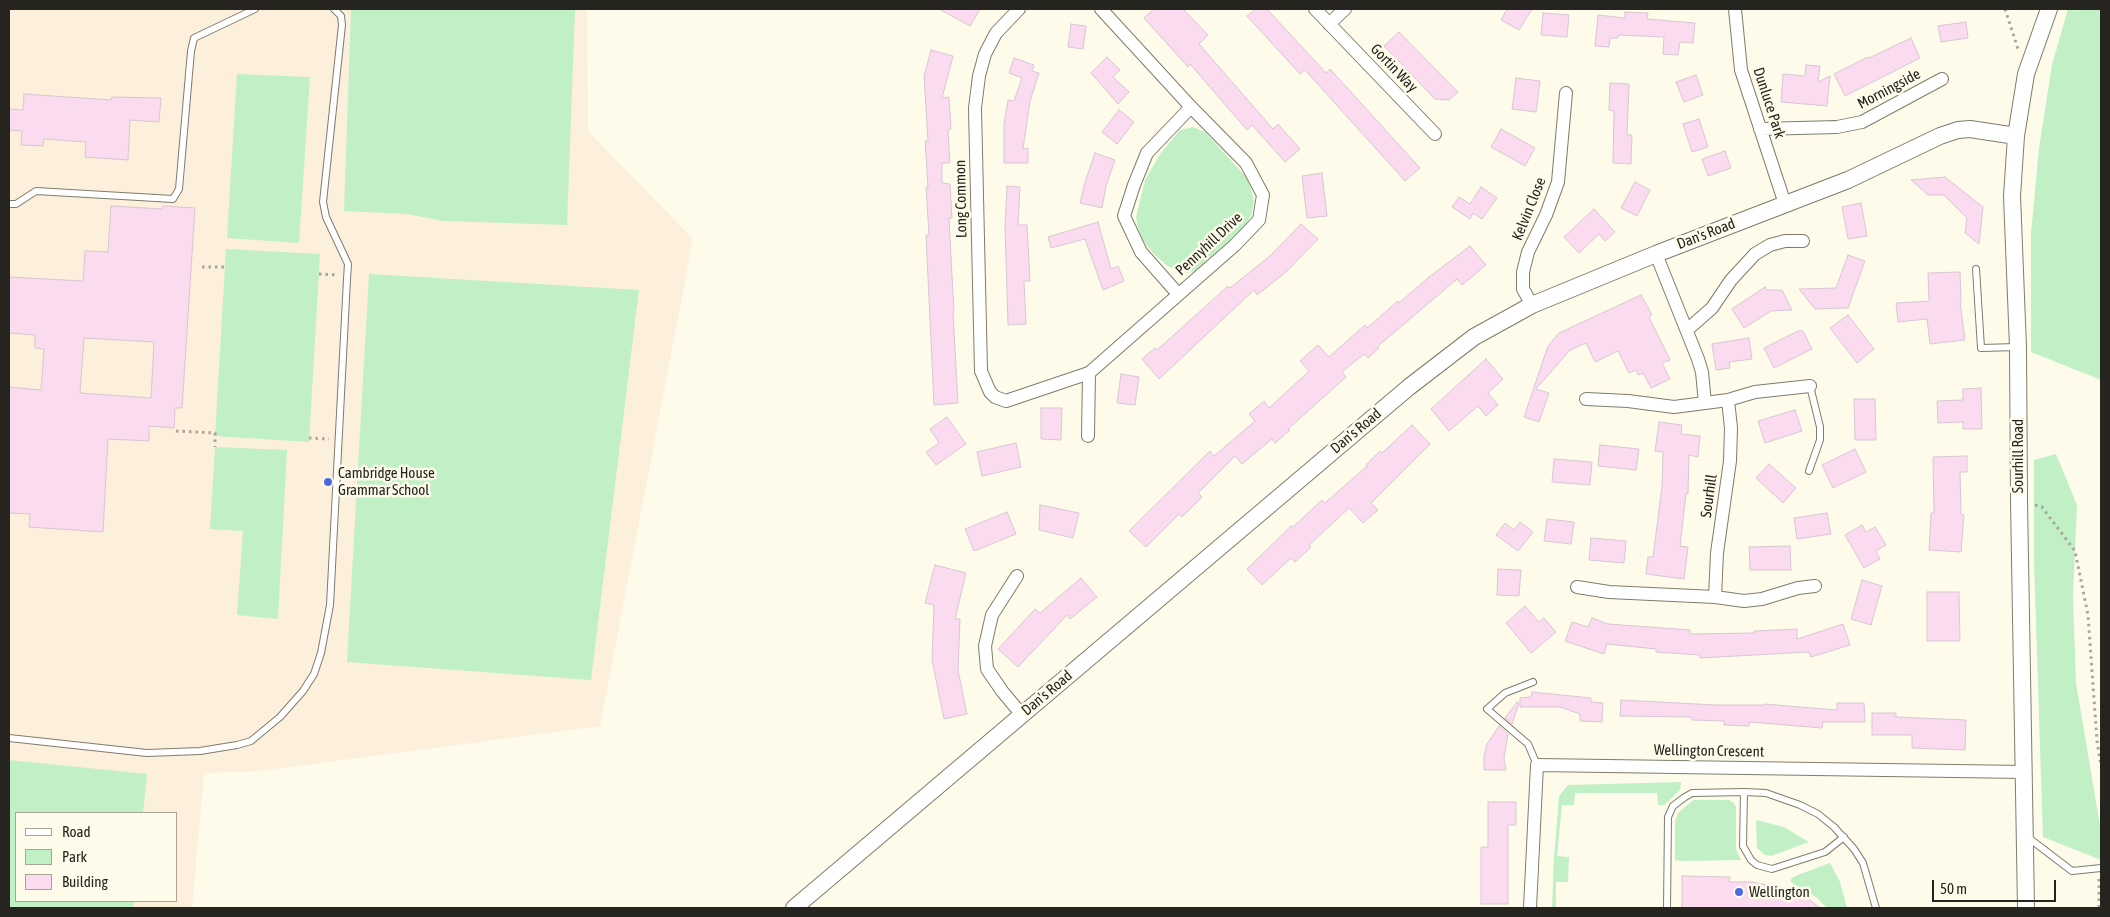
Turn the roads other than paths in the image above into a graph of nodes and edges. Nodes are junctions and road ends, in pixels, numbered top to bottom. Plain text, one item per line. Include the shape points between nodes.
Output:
1 (255, 9) edge
2 (334, 9) edge
3 (1019, 9) edge
4 (1101, 9) edge
5 (1314, 9) edge
6 (1345, 9) edge
7 (1735, 9) edge
8 (2049, 9) edge
9 (1329, 24) junction
10 (1942, 79) dead end
11 (1566, 93) dead end
12 (1191, 108) junction
13 (1760, 129) junction
14 (1435, 134) dead end
15 (2016, 136) junction
16 (9, 204) edge
17 (1785, 204) junction
18 (1803, 241) dead end
19 (1656, 254) junction
20 (1976, 269) dead end
21 (1178, 294) junction
22 (1532, 305) junction
23 (1687, 330) junction
24 (2018, 347) junction
25 (1089, 373) junction
26 (1810, 386) joint
27 (995, 397) joint
28 (1586, 399) dead end
29 (1728, 400) junction
30 (1705, 403) junction
31 (1088, 436) dead end
32 (1809, 470) dead end
33 (1017, 576) dead end
34 (1815, 586) dead end
35 (1577, 587) dead end
36 (1716, 597) junction
37 (1533, 682) dead end
38 (1022, 715) junction
39 (9, 738) edge
40 (1537, 765) junction
41 (2024, 772) junction
42 (1744, 792) junction
43 (2025, 835) junction
44 (1844, 837) junction
45 (2100, 868) edge
46 (794, 908) edge
47 (1530, 908) edge
48 (1667, 908) edge
49 (1876, 908) edge
50 (2026, 908) edge

1 - 16 lane via 194,38 179,190 173,199 36,190 16,204
2 - 39 lane via 341,16 342,25 323,202 326,218 348,264 330,605 321,653 310,679 280,717 251,741 237,745 200,751 147,753
3 - 27 street, Long Common via 996,33 985,54 975,108 981,371 986,386
4 - 12 street, Pennyhill Drive
5 - 9 street, Gortin Way
6 - 9 street
7 - 13 street, Dunluce Park via 1738,60
8 - 15 street, Sourhill Road via 2026,74
9 - 14 street, Gortin Way
10 - 13 street, Morningside via 1862,122
11 - 22 street, Kelvin Close via 1558,182 1524,267 1524,289
12 - 21 street via 1147,154 1124,216 1141,252
12 - 21 street, Pennyhill Drive via 1246,163 1263,195 1258,220 1235,245
13 - 17 street, Dunluce Park
15 - 17 street, Dan's Road via 1976,129 1958,130 1848,180
15 - 24 street, Sourhill Road via 2012,196
17 - 19 street, Dan's Road
18 - 23 street via 1770,245 1755,254 1731,280 1712,308
19 - 22 street, Dan's Road
19 - 23 street
20 - 24 lane via 1981,348
21 - 25 street, Pennyhill Drive
22 - 38 street, Dan's Road via 1474,337 1408,387
23 - 30 street via 1702,372
24 - 41 street, Sourhill Road
25 - 27 street, Pennyhill Drive via 1012,400
25 - 31 street
26 - 29 street via 1754,392
26 - 32 lane via 1820,440
28 - 30 street via 1628,400 1674,407
29 - 30 street
29 - 36 street, Sourhill via 1732,428 1730,461 1717,553
33 - 38 street via 992,615 986,632 985,652 987,669 994,681
34 - 36 street via 1762,599 1744,601
35 - 36 street via 1609,592
37 - 40 lane via 1506,693 1488,708 1528,744
38 - 46 street, Dan's Road
40 - 41 street, Wellington Crescent
40 - 47 street
41 - 43 street, Sourhill Road
42 - 44 lane via 1766,793 1800,805 1818,814
42 - 44 lane via 1743,846 1757,865 1772,868 1825,852
42 - 48 lane via 1692,793 1673,806 1668,817
43 - 45 lane via 2072,871
43 - 50 street, Sourhill Road
44 - 49 lane via 1863,863

